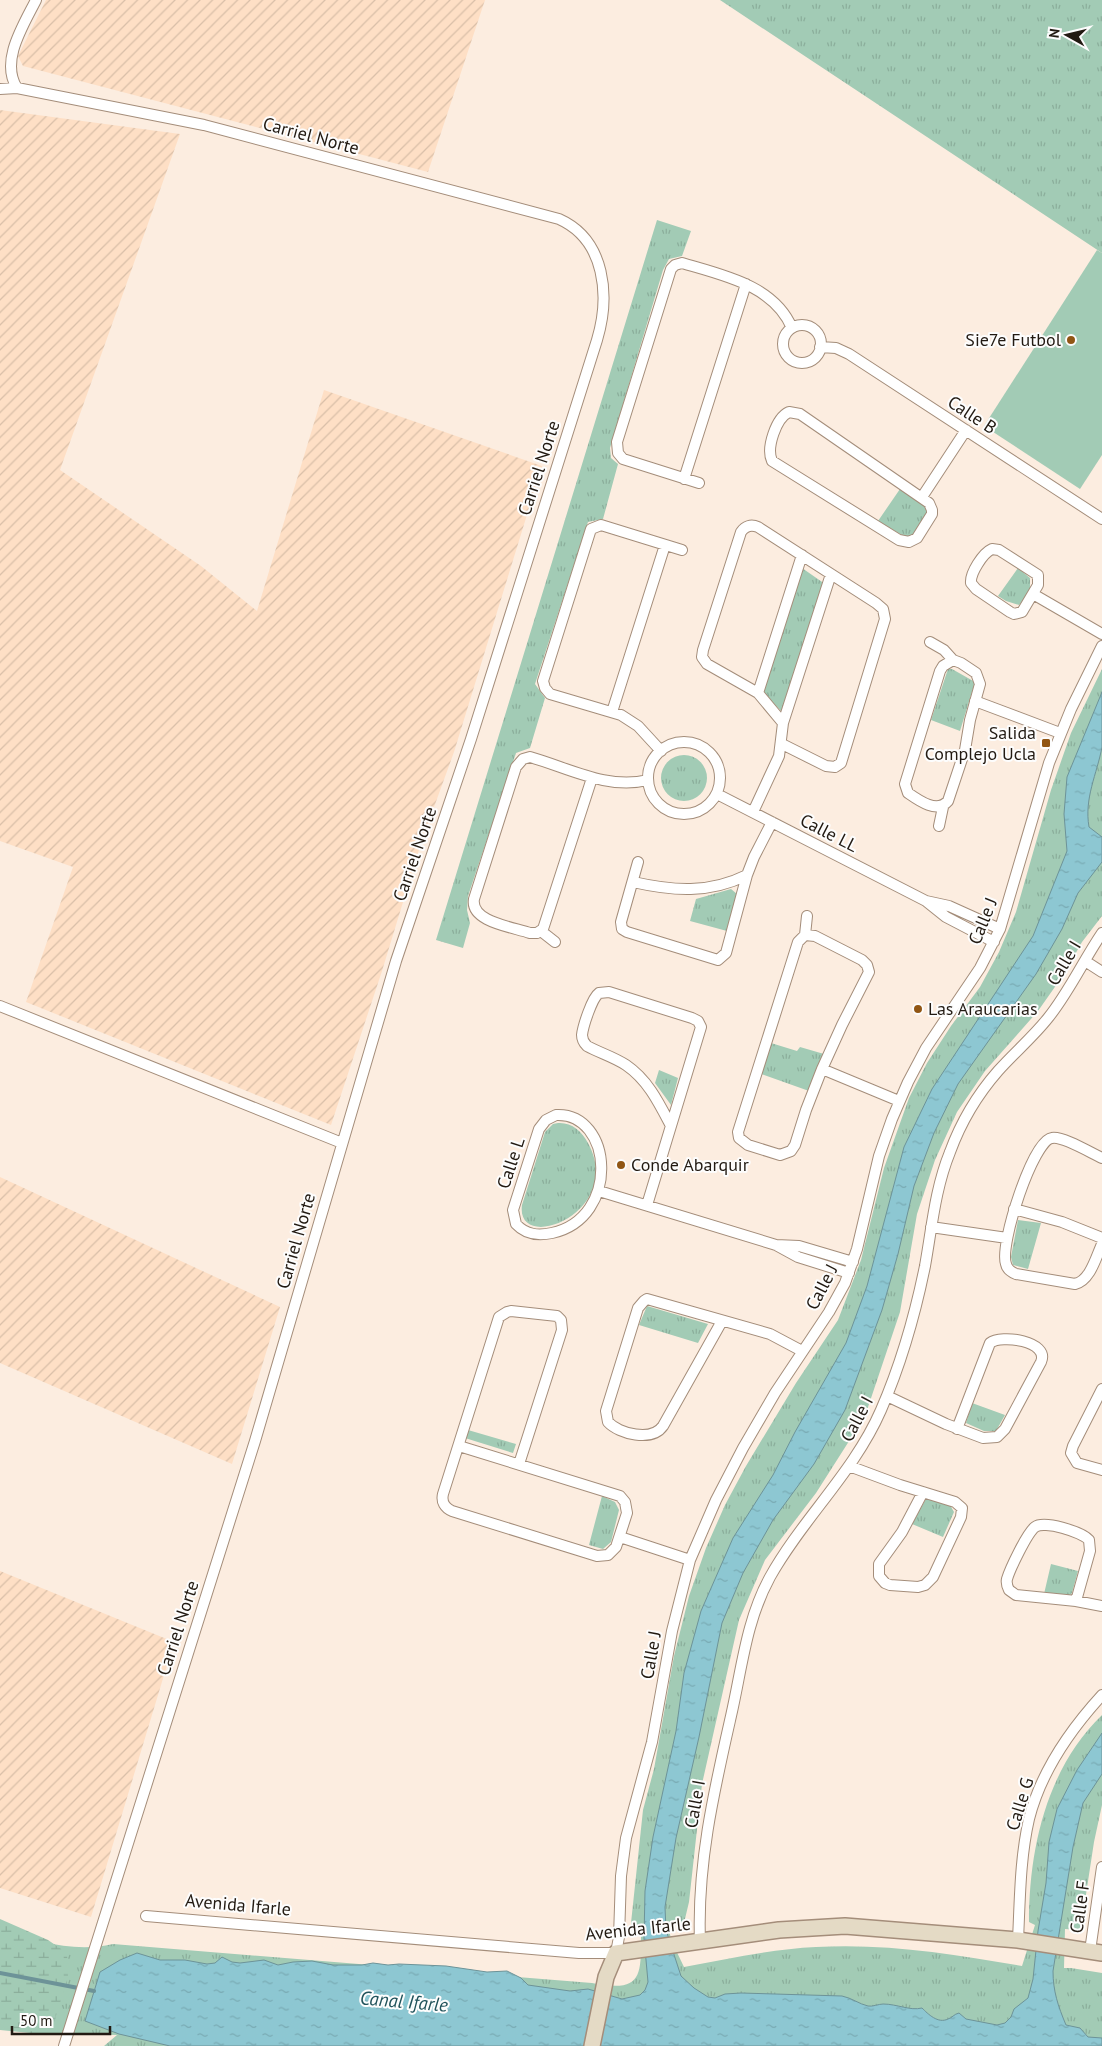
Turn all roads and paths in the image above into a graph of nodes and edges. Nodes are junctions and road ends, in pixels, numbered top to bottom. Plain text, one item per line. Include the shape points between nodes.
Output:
1 (36, 0) edge
2 (17, 88) junction
3 (0, 89) edge
4 (746, 284) junction
5 (792, 328) junction
6 (820, 347) junction
7 (966, 430) junction
8 (684, 479) junction
9 (699, 483) dead end
10 (922, 497) junction
11 (1102, 519) edge
12 (665, 545) junction
13 (682, 550) dead end
14 (802, 555) junction
15 (831, 574) junction
16 (1033, 594) junction
17 (1102, 634) edge
18 (930, 642) dead end
19 (1102, 646) edge
20 (953, 660) junction
21 (758, 693) junction
22 (975, 701) junction
23 (612, 712) junction
24 (783, 723) junction
25 (1060, 733) junction
26 (782, 744) junction
27 (661, 751) junction
28 (592, 778) junction
29 (648, 780) junction
30 (717, 794) junction
31 (943, 806) junction
32 (753, 812) junction
33 (772, 822) junction
34 (939, 826) dead end
35 (638, 862) dead end
36 (747, 875) junction
37 (632, 882) junction
38 (926, 901) junction
39 (807, 916) dead end
40 (1000, 929) junction
41 (541, 931) junction
42 (1102, 933) edge
43 (805, 935) junction
44 (554, 942) dead end
45 (994, 942) junction
46 (1085, 960) junction
47 (1102, 972) edge
48 (0, 1006) edge
49 (822, 1069) junction
50 (899, 1101) junction
51 (671, 1126) junction
52 (342, 1143) junction
53 (1102, 1158) edge
54 (599, 1191) junction
55 (647, 1205) junction
56 (1014, 1209) junction
57 (930, 1227) junction
58 (1007, 1238) junction
59 (1102, 1238) edge
60 (1102, 1244) edge
61 (776, 1245) junction
62 (853, 1262) junction
63 (849, 1273) junction
64 (722, 1322) junction
65 (802, 1351) junction
66 (1102, 1389) edge
67 (887, 1396) junction
68 (958, 1429) junction
69 (459, 1446) junction
70 (520, 1464) junction
71 (849, 1466) junction
72 (1102, 1470) edge
73 (923, 1492) junction
74 (620, 1537) junction
75 (690, 1560) junction
76 (1076, 1600) junction
77 (1102, 1606) edge
78 (1102, 1695) edge
79 (1102, 1867) edge
80 (146, 1916) dead end
81 (1023, 1941) junction
82 (700, 1942) junction
83 (1096, 1952) edge
84 (616, 1954) junction
85 (64, 2046) edge
86 (592, 2046) edge

1 - 2 street via 9,55 11,80
2 - 3 street, Carriel Norte
2 - 52 street, Carriel Norte via 204,125 559,219 586,238 600,268 605,298 600,329 471,739 396,961
4 - 5 street via 778,305
4 - 8 street
4 - 8 street via 682,263 675,265 670,272 616,446 623,459
5 - 6 street via 810,327 818,335
5 - 6 street via 783,343 791,359 809,361
6 - 7 street, Calle B via 843,350
7 - 10 street
7 - 11 street, Calle B
8 - 9 street
10 - 10 street via 800,414 789,412 780,419 769,450 772,461 899,540 914,541 930,518 931,506
12 - 13 street
12 - 23 street
12 - 23 street via 598,525 589,531 582,553 543,684 554,696
14 - 15 street
14 - 21 street
14 - 21 street via 758,527 744,528 703,650 706,664
15 - 24 street
15 - 26 street via 880,606 885,613 885,626 841,763 835,767 826,766
16 - 16 street via 1039,582 1038,575 996,549 988,550 971,579 976,589 1014,614 1025,610
16 - 17 street
18 - 20 street
19 - 25 street, Calle J
20 - 22 street via 979,676
20 - 31 street via 940,671 905,784 911,795 934,807
21 - 24 street
22 - 25 street
22 - 31 street via 962,759 948,802
23 - 27 street via 638,726
24 - 26 street
25 - 40 street, Calle J
26 - 32 street
27 - 29 street via 650,767
27 - 30 street via 673,744 687,742 706,749 716,760 720,773
28 - 29 street via 620,783
28 - 41 street via 546,926
28 - 41 street via 530,757 522,758 516,766 473,903 481,917 530,933
29 - 30 street via 656,801 674,813 702,810
30 - 32 street, Calle LL
31 - 34 street
32 - 33 street, Calle LL
33 - 36 street
33 - 38 street, Calle LL
35 - 37 street
36 - 37 street via 724,885 698,890 671,890
36 - 37 street via 726,953 718,960 624,931 621,922
38 - 40 street, Calle LL via 950,906
38 - 45 street, Calle LL via 946,918
39 - 43 street
40 - 45 street, Calle J
41 - 44 street
42 - 46 street, Calle I
43 - 49 street via 815,936 862,960 868,969 868,976
43 - 49 street via 798,942 738,1128 741,1141 780,1155 791,1151
45 - 50 street, Calle J via 926,1048
46 - 47 street
46 - 57 street, Calle I via 1049,1017 987,1085 966,1116 944,1166
48 - 52 street
49 - 50 street
50 - 62 street, Calle J via 879,1156
51 - 51 street via 701,1030 700,1024 695,1019 609,992 599,993 593,999 582,1032 584,1042 634,1072 650,1090
51 - 55 street
52 - 85 street, Carriel Norte via 255,1441
53 - 56 street via 1057,1138 1049,1138 1043,1143 1030,1169
54 - 54 street, Calle L via 600,1158 590,1132 570,1116 553,1116 539,1128 514,1206 514,1219 520,1228 531,1234 556,1232 582,1217
54 - 55 street
55 - 61 street
56 - 58 street
56 - 59 street via 1062,1222
57 - 58 street
57 - 67 street, Calle I via 914,1313
58 - 60 street via 1005,1262 1010,1271 1070,1284 1080,1283 1086,1277
61 - 62 street via 799,1246
61 - 63 street via 798,1257
62 - 63 street, Calle J
63 - 65 street, Calle J via 829,1312
64 - 64 street via 654,1300 644,1301 638,1308 606,1411 608,1422 616,1428 642,1436 657,1433
64 - 65 street via 770,1334
65 - 75 street, Calle J via 738,1456
66 - 72 street via 1071,1450 1077,1463
67 - 68 street
67 - 71 street, Calle I via 871,1431
68 - 68 street via 988,1439 1000,1435 1041,1362 1040,1348 1003,1338 990,1343
69 - 70 street
69 - 70 street via 499,1317 512,1311 557,1316 562,1320 562,1330
69 - 74 street via 442,1497 448,1510 601,1556 614,1551
70 - 74 street via 620,1496 627,1507
71 - 73 street
71 - 82 street, Calle I via 781,1558 751,1620 708,1822 700,1886
73 - 73 street via 956,1502 962,1514 930,1582 918,1587 885,1583 879,1576 879,1564 902,1532
74 - 75 street
75 - 84 street, Calle J via 672,1631 652,1742 626,1838
76 - 76 street via 1091,1547 1089,1540 1080,1534 1048,1525 1037,1526 1029,1533 1008,1578 1009,1590 1020,1596
76 - 77 street
78 - 81 street, Calle G via 1068,1736 1050,1766 1030,1817 1021,1874
79 - 83 street, Calle F
80 - 84 street, Avenida Ifarle
81 - 82 street, Avenida Ifarle via 845,1926 799,1928
81 - 83 street, Avenida Ifarle
82 - 84 street, Avenida Ifarle
84 - 86 street via 604,1987

